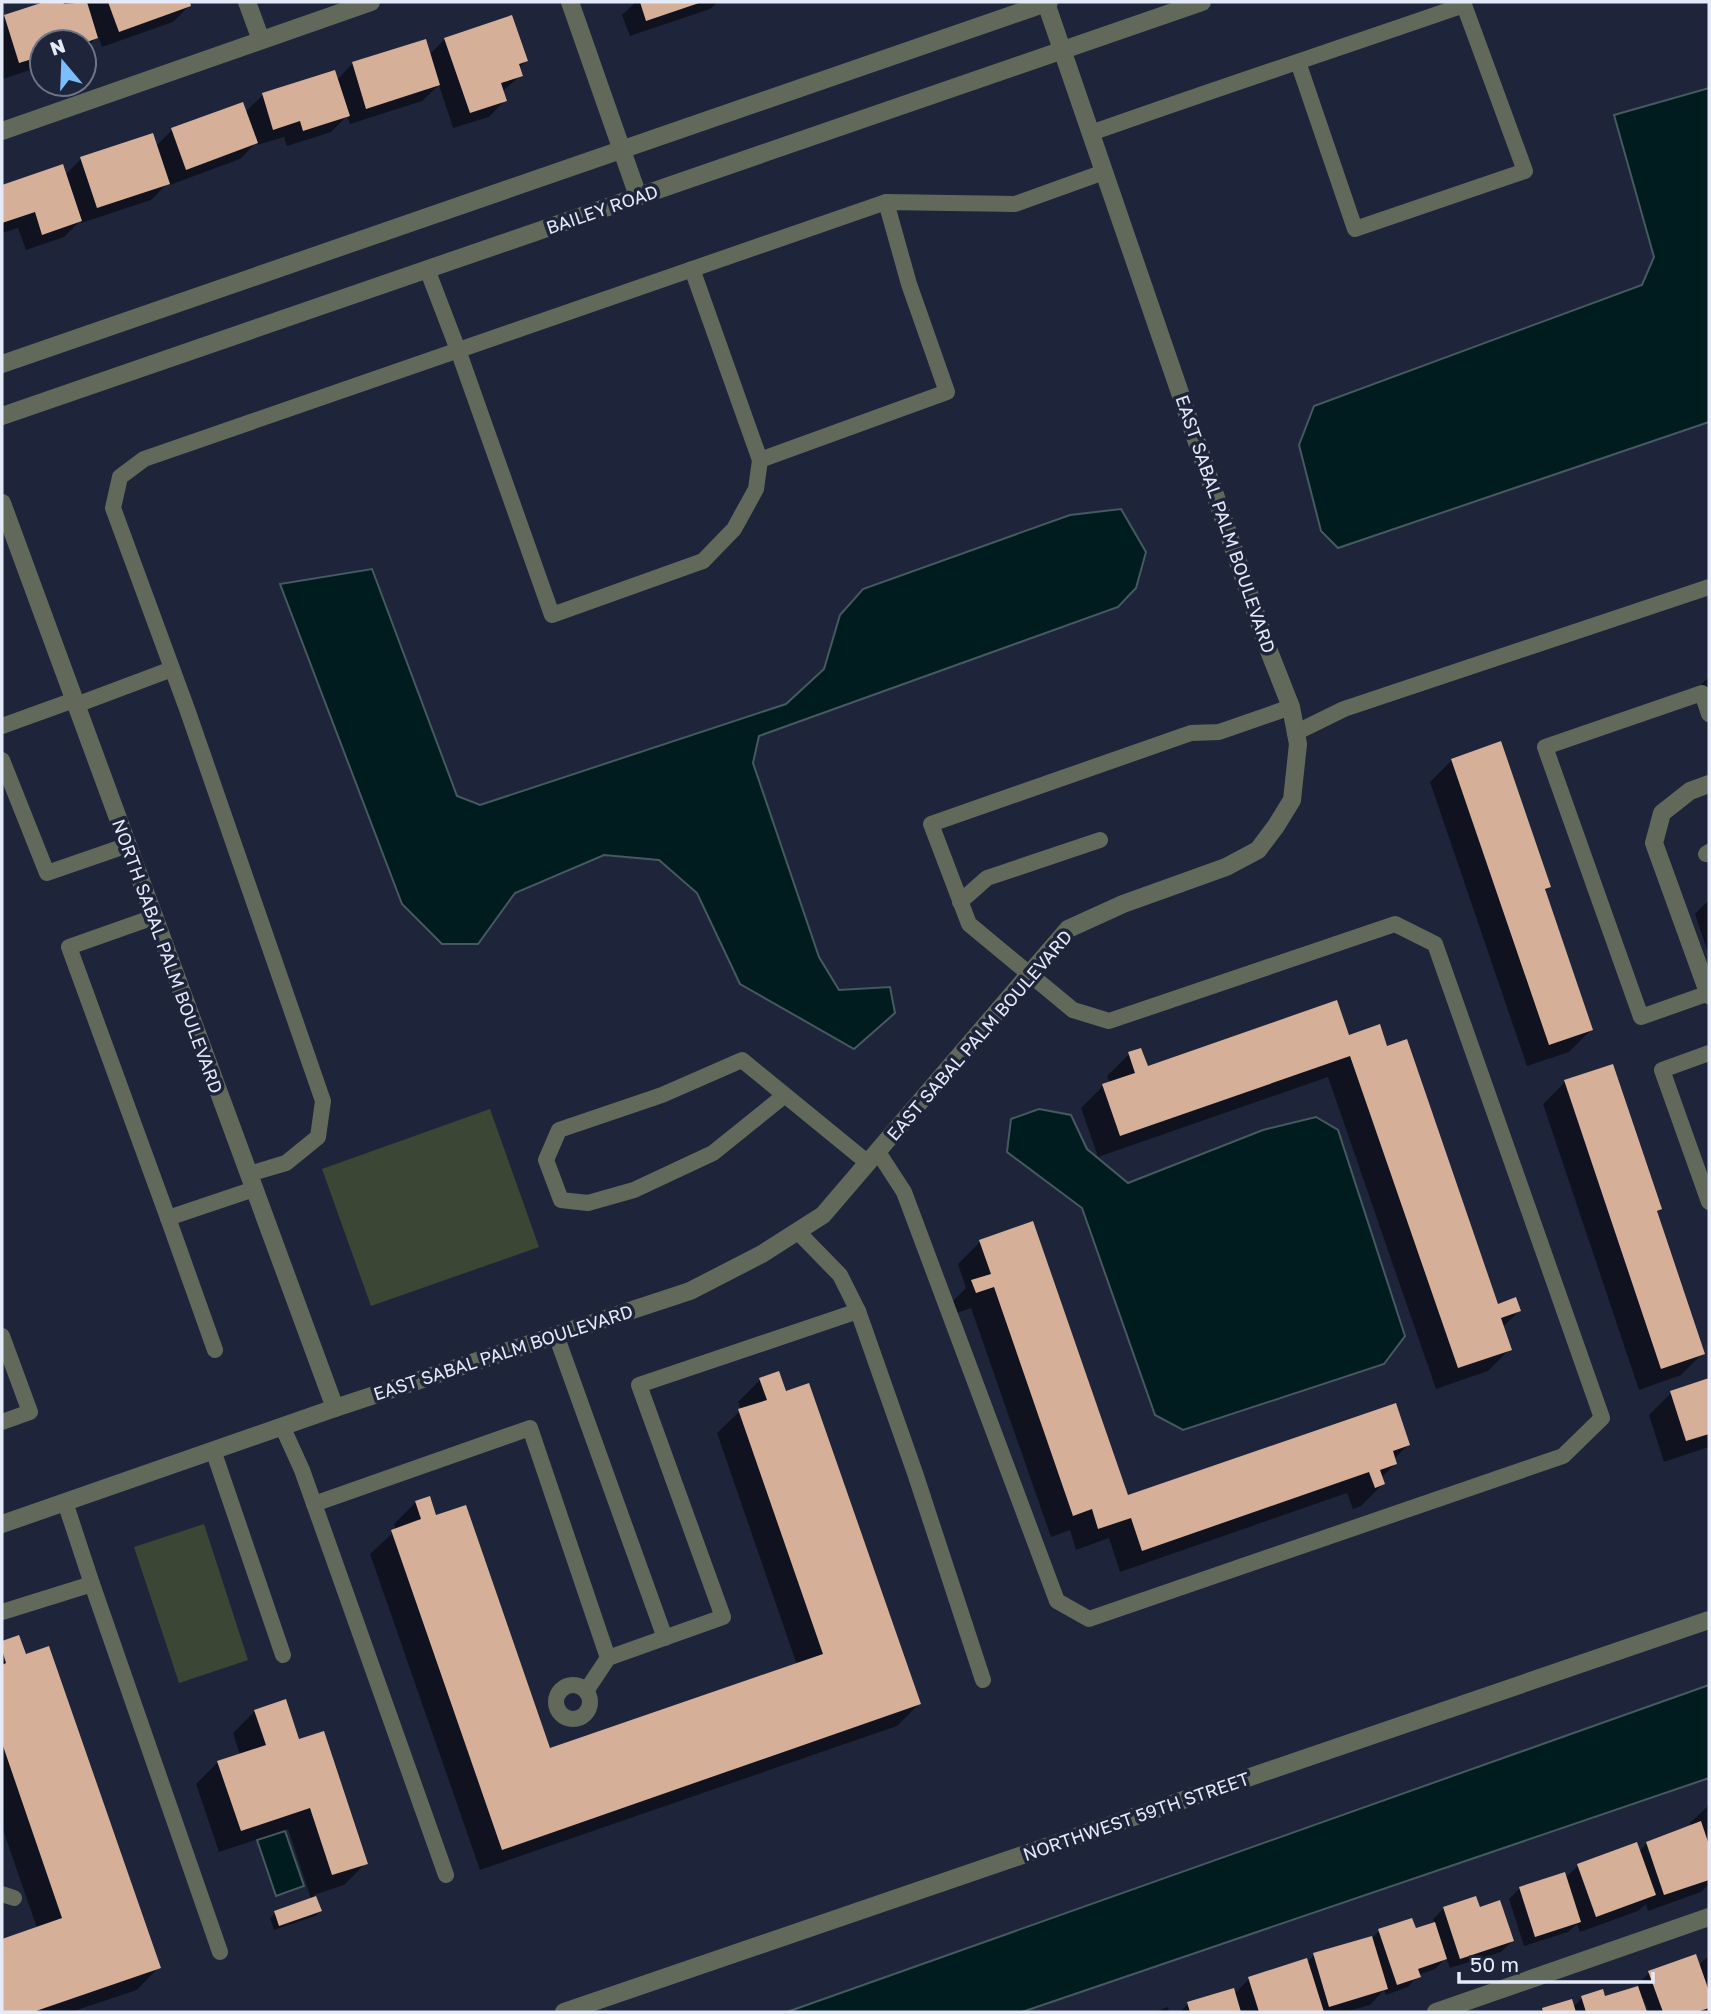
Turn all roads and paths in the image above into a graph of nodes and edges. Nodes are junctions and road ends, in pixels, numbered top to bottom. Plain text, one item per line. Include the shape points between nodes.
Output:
1 (247, 2) edge
2 (371, 2) edge
3 (570, 2) edge
4 (1048, 2) edge
5 (1202, 2) edge
6 (1467, 3) edge
7 (261, 40) junction
8 (1063, 50) junction
9 (1298, 62) junction
10 (2, 131) edge
11 (1091, 133) junction
12 (622, 149) junction
13 (1104, 172) junction
14 (638, 196) junction
15 (886, 202) junction
16 (427, 269) junction
17 (692, 269) junction
18 (458, 350) junction
19 (2, 364) edge
20 (2, 416) edge
21 (760, 460) junction
22 (2, 503) edge
23 (1709, 587) edge
24 (172, 669) junction
25 (75, 703) junction
26 (1291, 707) junction
27 (1709, 714) edge
28 (2, 726) edge
29 (1296, 733) junction
30 (2, 760) edge
31 (1709, 784) edge
32 (1100, 840) dead end
33 (128, 845) junction
34 (960, 902) junction
35 (154, 917) junction
36 (1031, 973) junction
37 (1708, 991) edge
38 (1709, 1053) edge
39 (785, 1096) junction
40 (873, 1158) junction
41 (252, 1182) junction
42 (1709, 1202) edge
43 (168, 1218) junction
44 (798, 1232) junction
45 (858, 1311) junction
46 (556, 1335) junction
47 (2, 1336) edge
48 (215, 1349) dead end
49 (335, 1408) junction
50 (2, 1422) edge
51 (282, 1426) junction
52 (213, 1450) junction
53 (65, 1502) junction
54 (314, 1504) junction
55 (2, 1524) edge
56 (92, 1584) junction
57 (2, 1612) edge
58 (1709, 1620) edge
59 (665, 1638) junction
60 (283, 1655) dead end
61 (608, 1658) junction
62 (983, 1680) dead end
63 (586, 1691) dead end
64 (446, 1875) dead end
65 (1709, 1917) edge
66 (220, 1952) dead end
67 (1461, 2008) edge
68 (564, 2012) edge
69 (1436, 2012) edge

1 - 7 street
2 - 7 street
3 - 12 street
4 - 8 street, EAST SABAL PALM BOULEVARD
4 - 12 street
5 - 8 street, BAILEY ROAD
6 - 9 lane
6 - 9 lane via 1525,171 1355,229
7 - 10 street
8 - 11 street, EAST SABAL PALM BOULEVARD
8 - 14 street, BAILEY ROAD
9 - 11 lane
11 - 13 street, EAST SABAL PALM BOULEVARD
12 - 14 street
12 - 19 street
13 - 15 lane via 1015,204
13 - 26 street, EAST SABAL PALM BOULEVARD
14 - 16 street, BAILEY ROAD
15 - 17 lane
15 - 21 lane via 947,392
16 - 18 lane
16 - 20 street, BAILEY ROAD
17 - 18 lane
17 - 21 lane
18 - 21 lane via 552,615 703,561 734,529 756,489
18 - 24 lane via 144,459 120,477 113,508
22 - 25 street, NORTH SABAL PALM BOULEVARD
23 - 29 lane via 1344,709
24 - 25 lane
24 - 41 lane via 323,1101 318,1137
25 - 28 lane
25 - 33 street, NORTH SABAL PALM BOULEVARD
26 - 29 street, EAST SABAL PALM BOULEVARD
26 - 34 lane via 1219,733 1191,733 931,824
27 - 37 lane via 1702,693 1545,747 1641,1017
29 - 36 street, EAST SABAL PALM BOULEVARD via 1292,800 1258,850 1068,929
30 - 33 lane via 47,873
31 - 37 street via 1690,791 1662,813 1654,843
32 - 34 lane via 986,878
33 - 35 street, NORTH SABAL PALM BOULEVARD
34 - 36 lane via 968,924
35 - 41 street, NORTH SABAL PALM BOULEVARD
35 - 43 lane via 69,947
36 - 40 street, EAST SABAL PALM BOULEVARD
36 - 40 lane via 1073,1010 1109,1021 1395,924 1435,944 1602,1418 1563,1456 1088,1619 1057,1601 904,1192
38 - 42 lane via 1662,1070
39 - 39 lane via 742,1060 662,1095 559,1130 546,1160 561,1200 588,1203 634,1190 713,1153
39 - 40 lane
40 - 44 street, EAST SABAL PALM BOULEVARD via 823,1215
41 - 43 lane
41 - 49 street, NORTH SABAL PALM BOULEVARD
43 - 48 lane
44 - 45 lane via 840,1275
44 - 46 street, EAST SABAL PALM BOULEVARD via 690,1291
45 - 59 lane via 639,1385 723,1617
45 - 62 lane
46 - 49 street, EAST SABAL PALM BOULEVARD
46 - 59 lane
47 - 50 lane via 30,1412
49 - 51 street, EAST SABAL PALM BOULEVARD
51 - 52 street, EAST SABAL PALM BOULEVARD
51 - 54 lane
52 - 53 street, EAST SABAL PALM BOULEVARD
52 - 60 lane
53 - 55 street, EAST SABAL PALM BOULEVARD
53 - 56 lane
54 - 61 lane via 530,1428
54 - 64 lane
56 - 57 lane
56 - 66 lane
58 - 68 street, NORTHWEST 59TH STREET
59 - 61 lane
61 - 63 lane
65 - 67 street
67 - 69 street

